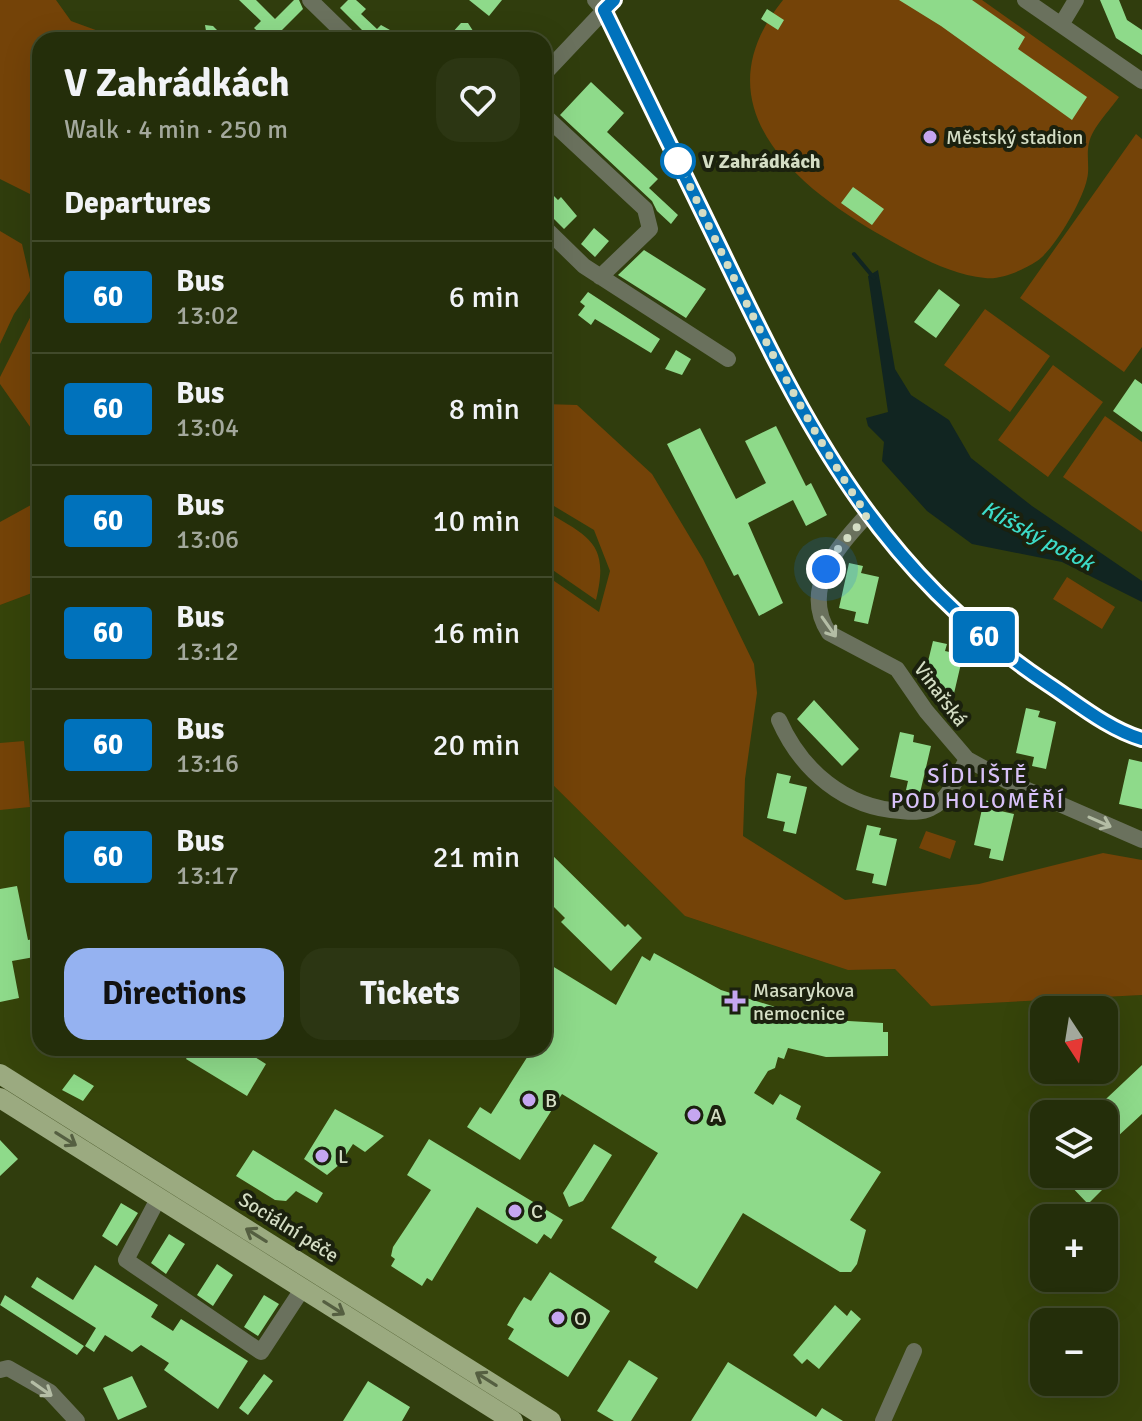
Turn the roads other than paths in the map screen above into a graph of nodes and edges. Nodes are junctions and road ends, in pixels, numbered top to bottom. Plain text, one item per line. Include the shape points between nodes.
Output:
1 (310, 0) edge
2 (1025, 0) edge
3 (1076, 0) edge
4 (604, 3) edge
5 (1061, 25) junction
6 (343, 32) edge
7 (552, 65) edge
8 (1142, 81) edge
9 (552, 122) edge
10 (552, 234) edge
11 (600, 277) junction
12 (728, 359) dead end
13 (867, 515) junction
14 (779, 720) dead end
15 (1142, 739) edge
16 (967, 759) junction
17 (1142, 840) edge
18 (0, 1074) edge
19 (0, 1098) edge
20 (159, 1197) junction
21 (303, 1288) junction
22 (914, 1351) dead end
23 (0, 1370) edge
24 (77, 1421) edge
25 (513, 1421) edge
26 (551, 1421) edge
27 (883, 1421) edge

1 - 6 street
2 - 5 street
3 - 5 street
4 - 7 street
4 - 13 street via 771,353
5 - 8 street
9 - 11 street via 645,209 650,229
10 - 11 street
11 - 12 street
13 - 15 street via 929,588 1002,653 1090,712
13 -> 16 street, Vinařská via 824,573 818,603 823,623 841,642 897,669
14 - 16 street via 790,744 823,780 845,797 880,810 919,812 934,807
16 -> 17 street, Vinařská
26 -> 18 main road, Sociální péče
19 -> 20 main road
20 - 21 main road
20 - 21 street via 126,1260 261,1352
21 -> 25 main road
22 - 27 street
23 -> 24 street via 8,1368 50,1392

